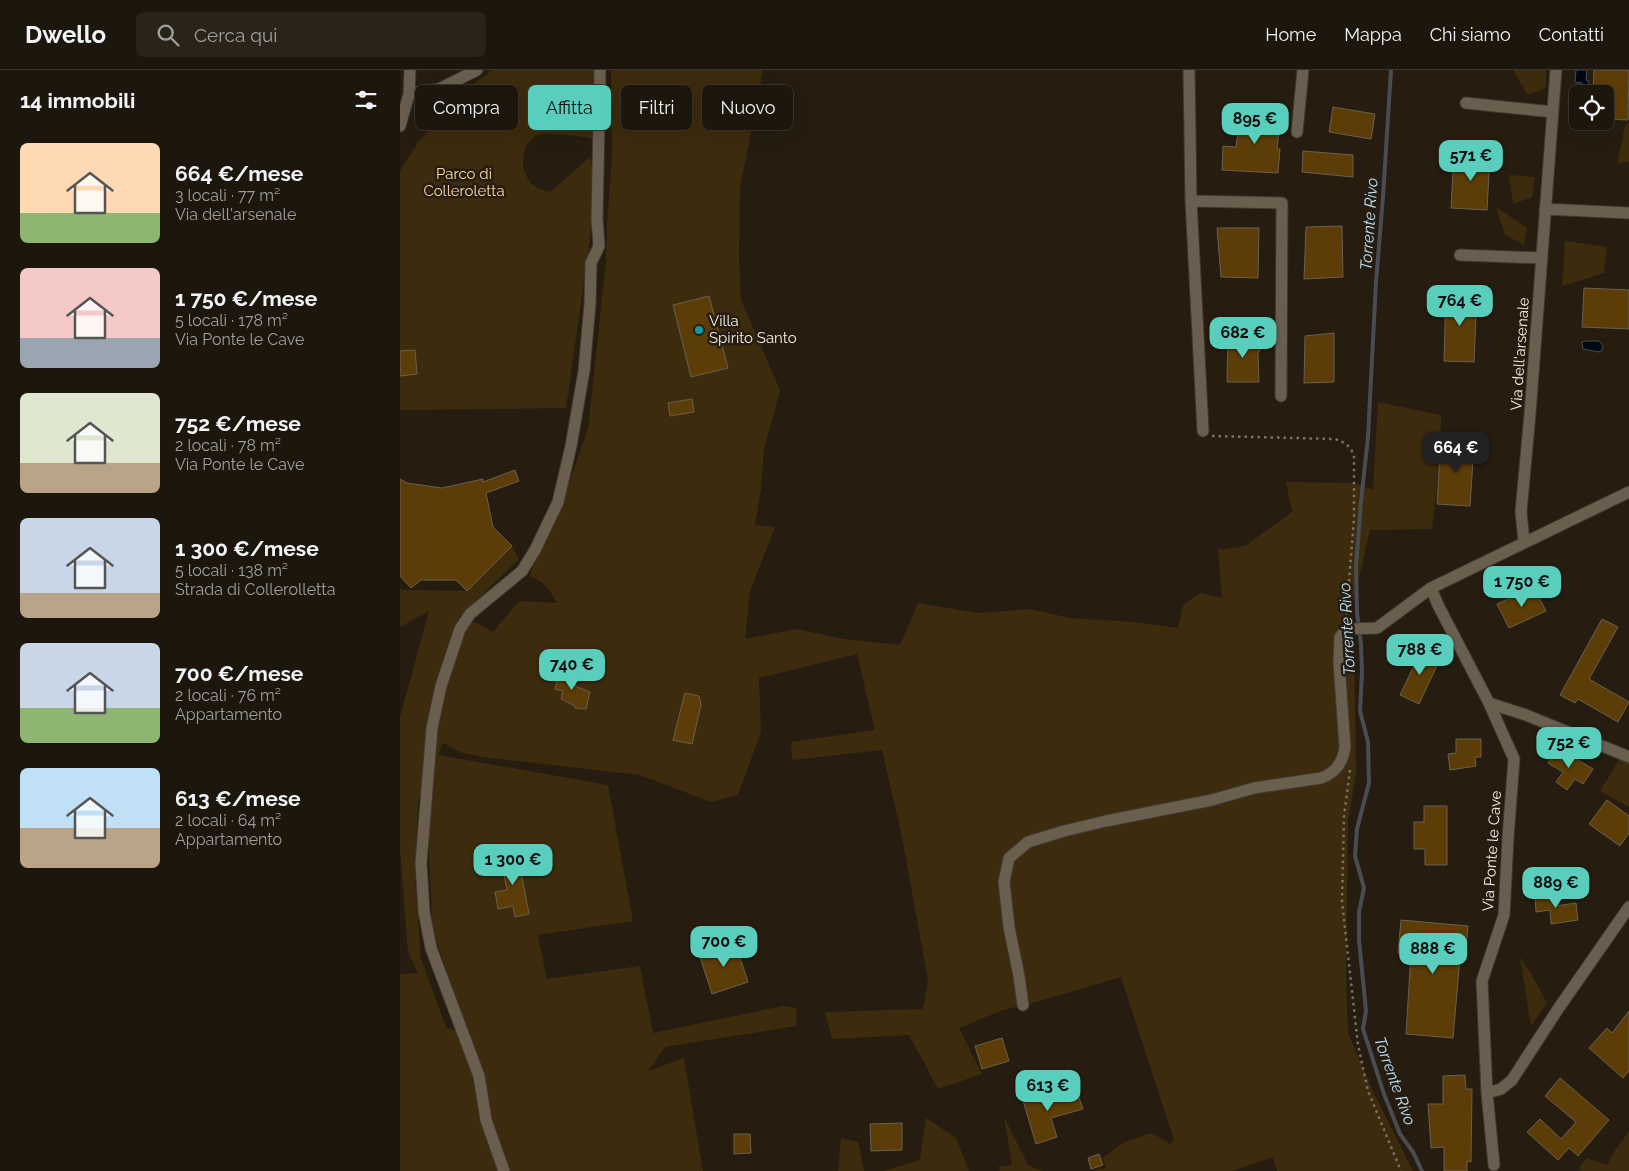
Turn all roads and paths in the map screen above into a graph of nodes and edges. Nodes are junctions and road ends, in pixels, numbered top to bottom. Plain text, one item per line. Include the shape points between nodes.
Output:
1 (410, 70) edge
2 (477, 70) edge
3 (600, 70) edge
4 (1189, 70) edge
5 (1303, 70) edge
6 (1556, 70) edge
7 (409, 94) junction
8 (1466, 103) dead end
9 (1553, 112) junction
10 (400, 126) edge
11 (1297, 132) dead end
12 (1191, 201) junction
13 (1546, 209) junction
14 (1629, 213) edge
15 (1460, 255) dead end
16 (1542, 258) junction
17 (1281, 396) dead end
18 (1203, 431) joint
19 (1629, 492) edge
20 (1524, 542) junction
21 (1431, 588) junction
22 (1347, 630) junction
23 (1489, 703) junction
24 (1629, 757) edge
25 (1350, 768) dead end
26 (1629, 906) edge
27 (1022, 1005) dead end
28 (1487, 1092) junction
29 (1494, 1165) dead end
30 (504, 1171) edge
31 (1401, 1171) edge

1 - 7 street
2 - 7 street via 439,89
3 - 30 street via 599,246 591,263 584,371 558,502 522,571 470,614 460,629 441,686 432,728 422,863 424,912 431,948 479,1076 486,1120
4 - 12 street
5 - 11 street
6 - 9 street, Via dell'arsenale
7 - 10 street
8 - 9 street
9 - 13 street, Via dell'arsenale
12 - 17 street via 1282,203
12 - 18 street
13 - 14 street
13 - 16 street, Via dell'arsenale
15 - 16 street
16 - 20 street, Via dell'arsenale via 1521,512
18 - 22 path via 1212,436 1335,439 1351,448 1354,456 1354,519
19 - 20 street
20 - 21 street
21 - 22 street via 1373,628
21 - 23 street, Via Ponte le Cave
22 - 27 street via 1340,636 1339,663 1345,747 1343,758 1330,775 1254,788 1064,831 1028,842 1009,858 1004,882
23 - 24 street
23 - 28 street, Via Ponte le Cave via 1514,759 1504,915 1482,981
25 - 31 path via 1344,816 1342,901 1358,1045 1368,1091
26 - 28 street via 1512,1080 1501,1089
28 - 29 street, Via Ponte le Cave

